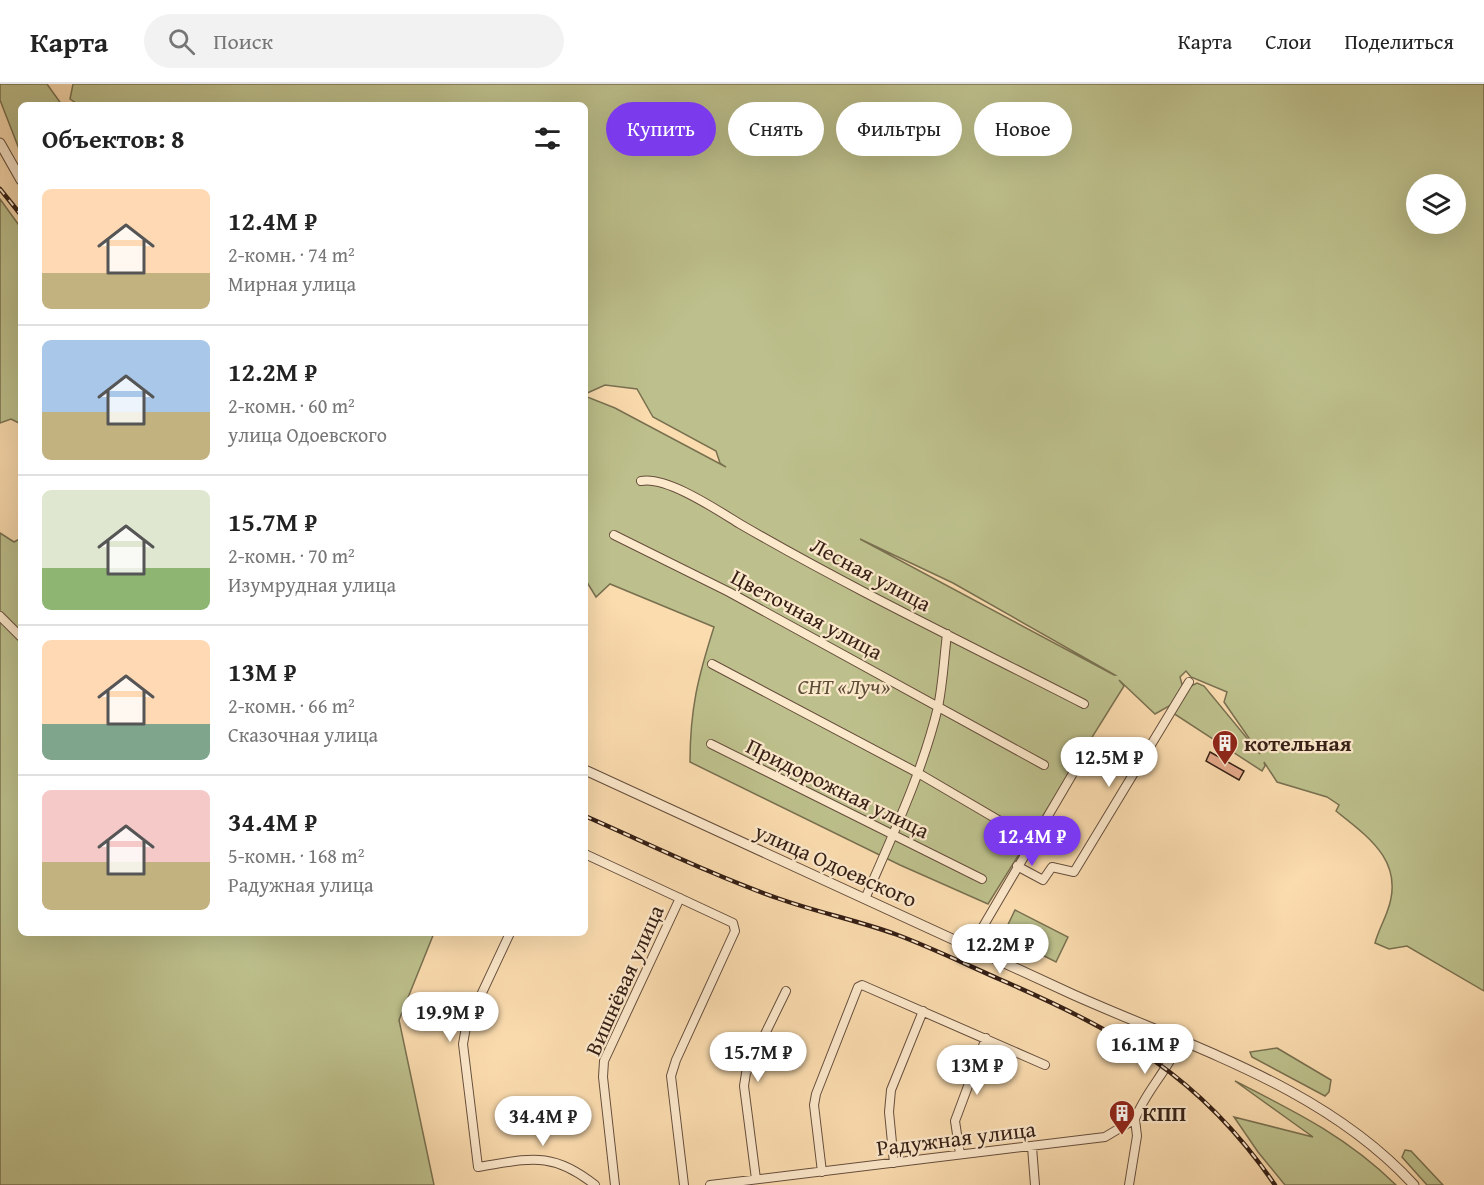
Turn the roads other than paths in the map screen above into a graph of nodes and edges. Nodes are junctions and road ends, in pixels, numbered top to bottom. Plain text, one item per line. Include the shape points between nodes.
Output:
1 (0, 143) edge
2 (18, 175) edge
3 (641, 481) dead end
4 (614, 535) dead end
5 (0, 616) edge
6 (18, 633) edge
7 (947, 634) junction
8 (712, 664) dead end
9 (1190, 682) dead end
10 (1084, 704) dead end
11 (938, 705) junction
12 (711, 744) dead end
13 (1044, 765) dead end
14 (588, 771) edge
15 (918, 773) junction
16 (1072, 775) dead end
17 (1017, 831) dead end
18 (892, 834) junction
19 (588, 855) edge
20 (1017, 866) junction
21 (982, 879) dead end
22 (680, 898) junction
23 (866, 899) junction
24 (509, 936) edge
25 (971, 947) junction
26 (786, 991) dead end
27 (924, 1011) junction
28 (986, 1038) junction
29 (1179, 1041) junction
30 (1044, 1065) dead end
31 (1135, 1119) junction
32 (1032, 1147) junction
33 (960, 1154) junction
34 (894, 1163) junction
35 (822, 1172) junction
36 (756, 1179) junction
37 (595, 1185) edge
38 (615, 1185) edge
39 (684, 1185) edge
40 (710, 1185) edge
41 (1035, 1185) edge
42 (1129, 1185) edge
43 (1414, 1185) edge

1 - 2 street
3 - 7 street, Лесная улица via 652,479 696,498
4 - 11 street, Цветочная улица
5 - 6 street
7 - 10 street, Лесная улица
7 - 11 street
8 - 15 street
9 - 20 street via 1074,872 1052,867 1043,880
11 - 13 street, Цветочная улица
11 - 15 street
12 - 18 street, Придорожная улица
14 - 23 street, улица Одоевского
15 - 17 street
15 - 18 street
16 - 20 street
18 - 21 street, Придорожная улица
18 - 23 street
19 - 22 street
20 - 25 street
22 - 38 street, Вишнёвая улица via 604,1061
22 - 39 street via 733,923 735,931 671,1076
23 - 25 street, улица Одоевского
24 - 37 street via 466,1027 463,1044 478,1167 531,1159 553,1160 574,1168
25 - 29 street, улица Одоевского
26 - 36 street via 744,1086
27 - 28 street
27 - 34 street via 891,1090
27 - 35 street via 862,985 858,987 816,1094
28 - 30 street
28 - 33 street via 955,1121
29 - 31 street
29 - 43 street, улица Одоевского via 1263,1078 1336,1117 1370,1142
31 - 32 street, Радужная улица via 1105,1137
31 - 42 street via 1137,1136
32 - 33 street, Радужная улица
32 - 41 street
33 - 34 street, Радужная улица
34 - 35 street, Радужная улица
35 - 36 street, Радужная улица
36 - 40 street, Радужная улица

